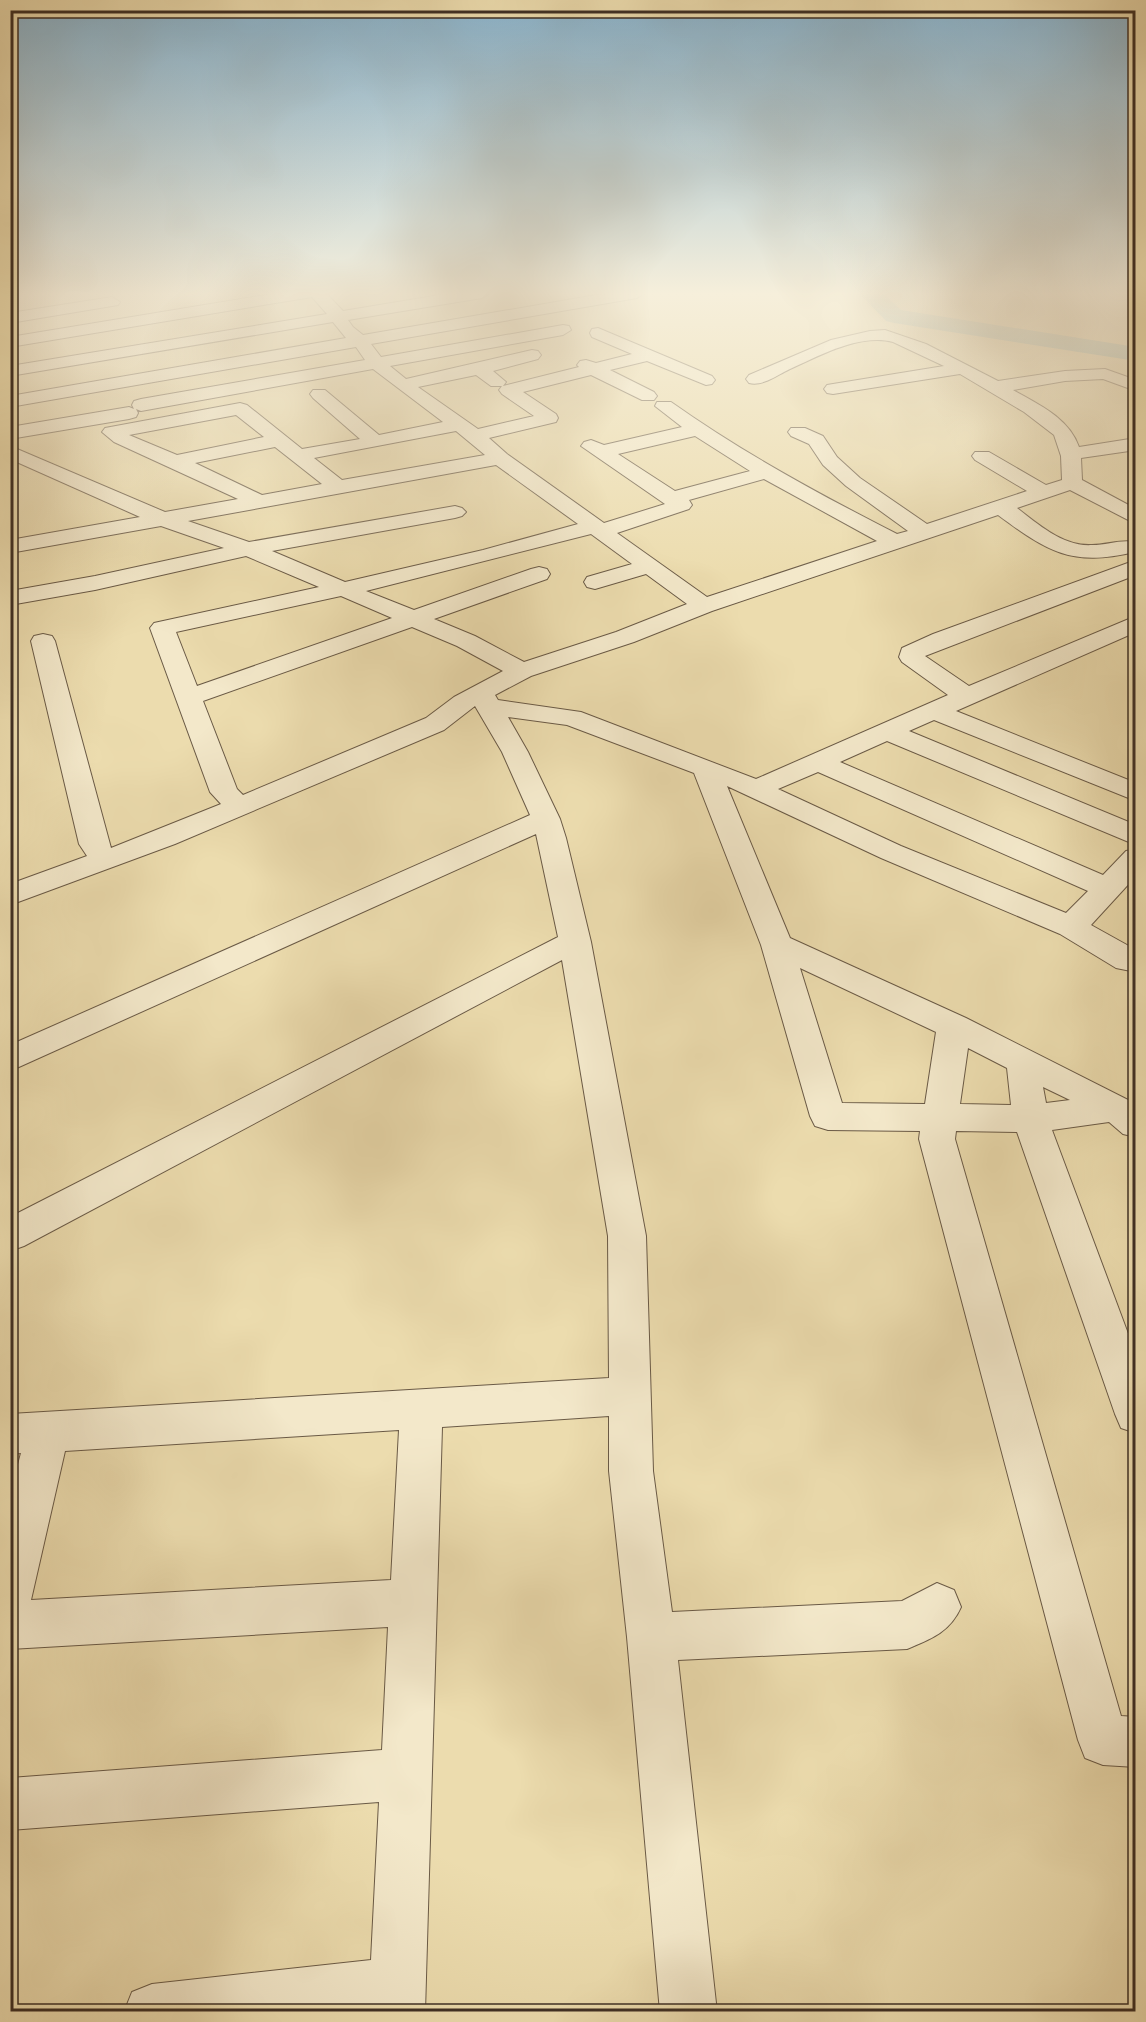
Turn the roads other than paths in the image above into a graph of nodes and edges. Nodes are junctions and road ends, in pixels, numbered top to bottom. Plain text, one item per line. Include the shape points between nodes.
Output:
1 (102, 387) edge
2 (248, 387) edge
3 (406, 387) edge
4 (504, 387) edge
5 (519, 387) edge
6 (631, 387) edge
7 (842, 387) edge
8 (995, 387) edge
9 (832, 389) dead end
10 (508, 390) junction
11 (319, 394) dead end
12 (10, 402) edge
13 (621, 403) dead end
14 (664, 406) dead end
15 (565, 429) junction
16 (466, 430) junction
17 (696, 430) junction
18 (798, 432) dead end
19 (10, 433) edge
20 (279, 440) junction
21 (375, 442) junction
22 (1136, 444) edge
23 (10, 452) edge
24 (601, 452) junction
25 (1072, 454) junction
26 (299, 455) junction
27 (982, 456) dead end
28 (500, 458) junction
29 (175, 461) junction
30 (767, 472) junction
31 (1072, 483) junction
32 (338, 488) junction
33 (1045, 493) junction
34 (671, 498) junction
35 (258, 501) junction
36 (1000, 506) junction
37 (455, 512) dead end
38 (1136, 518) edge
39 (162, 519) junction
40 (598, 529) junction
41 (922, 531) junction
42 (894, 541) junction
43 (16, 542) edge
44 (248, 549) junction
45 (1130, 557) edge
46 (651, 566) junction
47 (539, 574) dead end
48 (595, 582) dead end
49 (1136, 588) edge
50 (345, 590) junction
51 (10, 598) edge
52 (704, 606) junction
53 (409, 618) junction
54 (1136, 623) edge
55 (43, 641) dead end
56 (522, 671) junction
57 (966, 696) junction
58 (188, 698) junction
59 (478, 700) junction
60 (934, 711) junction
61 (886, 731) junction
62 (816, 761) junction
63 (706, 768) junction
64 (755, 789) junction
65 (1136, 793) edge
66 (231, 799) junction
67 (546, 819) junction
68 (1136, 836) edge
69 (99, 852) junction
70 (1136, 858) edge
71 (10, 875) edge
72 (1107, 888) junction
73 (10, 895) edge
74 (1071, 927) junction
75 (777, 945) junction
76 (562, 947) dead end
77 (1136, 961) edge
78 (954, 1026) junction
79 (10, 1059) edge
80 (1023, 1061) junction
81 (1126, 1116) edge
82 (940, 1117) junction
83 (1030, 1119) junction
84 (10, 1235) edge
85 (631, 1396) junction
86 (421, 1408) junction
87 (1136, 1414) edge
88 (29, 1433) edge
89 (10, 1594) edge
90 (412, 1602) junction
91 (937, 1607) dead end
92 (10, 1625) edge
93 (651, 1636) junction
94 (1136, 1742) edge
95 (406, 1774) junction
96 (10, 1804) edge
97 (397, 1998) edge
98 (152, 2012) edge
99 (689, 2012) edge

1 - 12 street
2 - 19 street
3 - 16 street
4 - 10 street
5 - 10 street
6 - 13 street via 648,396
7 - 9 street
8 - 25 street via 1035,408 1060,430
10 - 15 street
11 - 21 street
14 - 17 street
15 - 16 street
15 - 24 street
16 - 21 street
16 - 28 street
17 - 24 street
17 - 30 street
18 - 41 street via 816,440 830,461 853,482
20 - 26 street
20 - 29 street
20 - 29 street via 240,409 112,432
21 - 26 street
22 - 25 street
23 - 39 street
24 - 34 street
25 - 31 street
26 - 32 street
27 - 33 street
28 - 32 street
28 - 40 street
29 - 35 street
30 - 34 street
30 - 42 street
31 - 33 street
31 - 38 street
32 - 35 street
33 - 36 street
34 - 40 street via 682,505
35 - 39 street
36 - 41 street
36 - 45 street via 1072,550
37 - 44 street
39 - 43 street
39 - 44 street
40 - 46 street
40 - 50 street
41 - 42 street
42 - 52 street
44 - 50 street
44 - 51 street
45 - 49 street
45 - 57 street via 911,653 918,663
46 - 48 street
46 - 52 street
47 - 53 street
50 - 53 street
50 - 58 street via 162,628
52 - 56 street
53 - 56 street via 466,641
53 - 58 street
54 - 57 street
55 - 69 street
56 - 59 street
57 - 60 street
58 - 66 street
59 - 63 street via 572,718
59 - 66 street via 435,724
59 - 67 street via 504,731
60 - 61 street
60 - 65 street
61 - 62 street
61 - 68 street
62 - 64 street
62 - 72 street
63 - 64 street
63 - 75 street
64 - 74 street via 891,852
66 - 69 street
67 - 79 street
67 - 85 street via 575,942 627,1236
69 - 71 street
69 - 73 street
70 - 72 street
72 - 74 street
74 - 77 street via 1127,960
75 - 78 street
75 - 82 street via 828,1116
76 - 84 street
78 - 80 street
78 - 82 street
80 - 81 street
80 - 83 street
81 - 83 street
82 - 83 street
82 - 94 street via 937,1139 1103,1740
83 - 87 street
85 - 86 street
85 - 93 street via 631,1471
86 - 88 street
86 - 90 street
88 - 89 street
90 - 92 street
90 - 95 street
91 - 93 street via 907,1625
93 - 99 street
95 - 96 street
95 - 97 street
97 - 98 street

